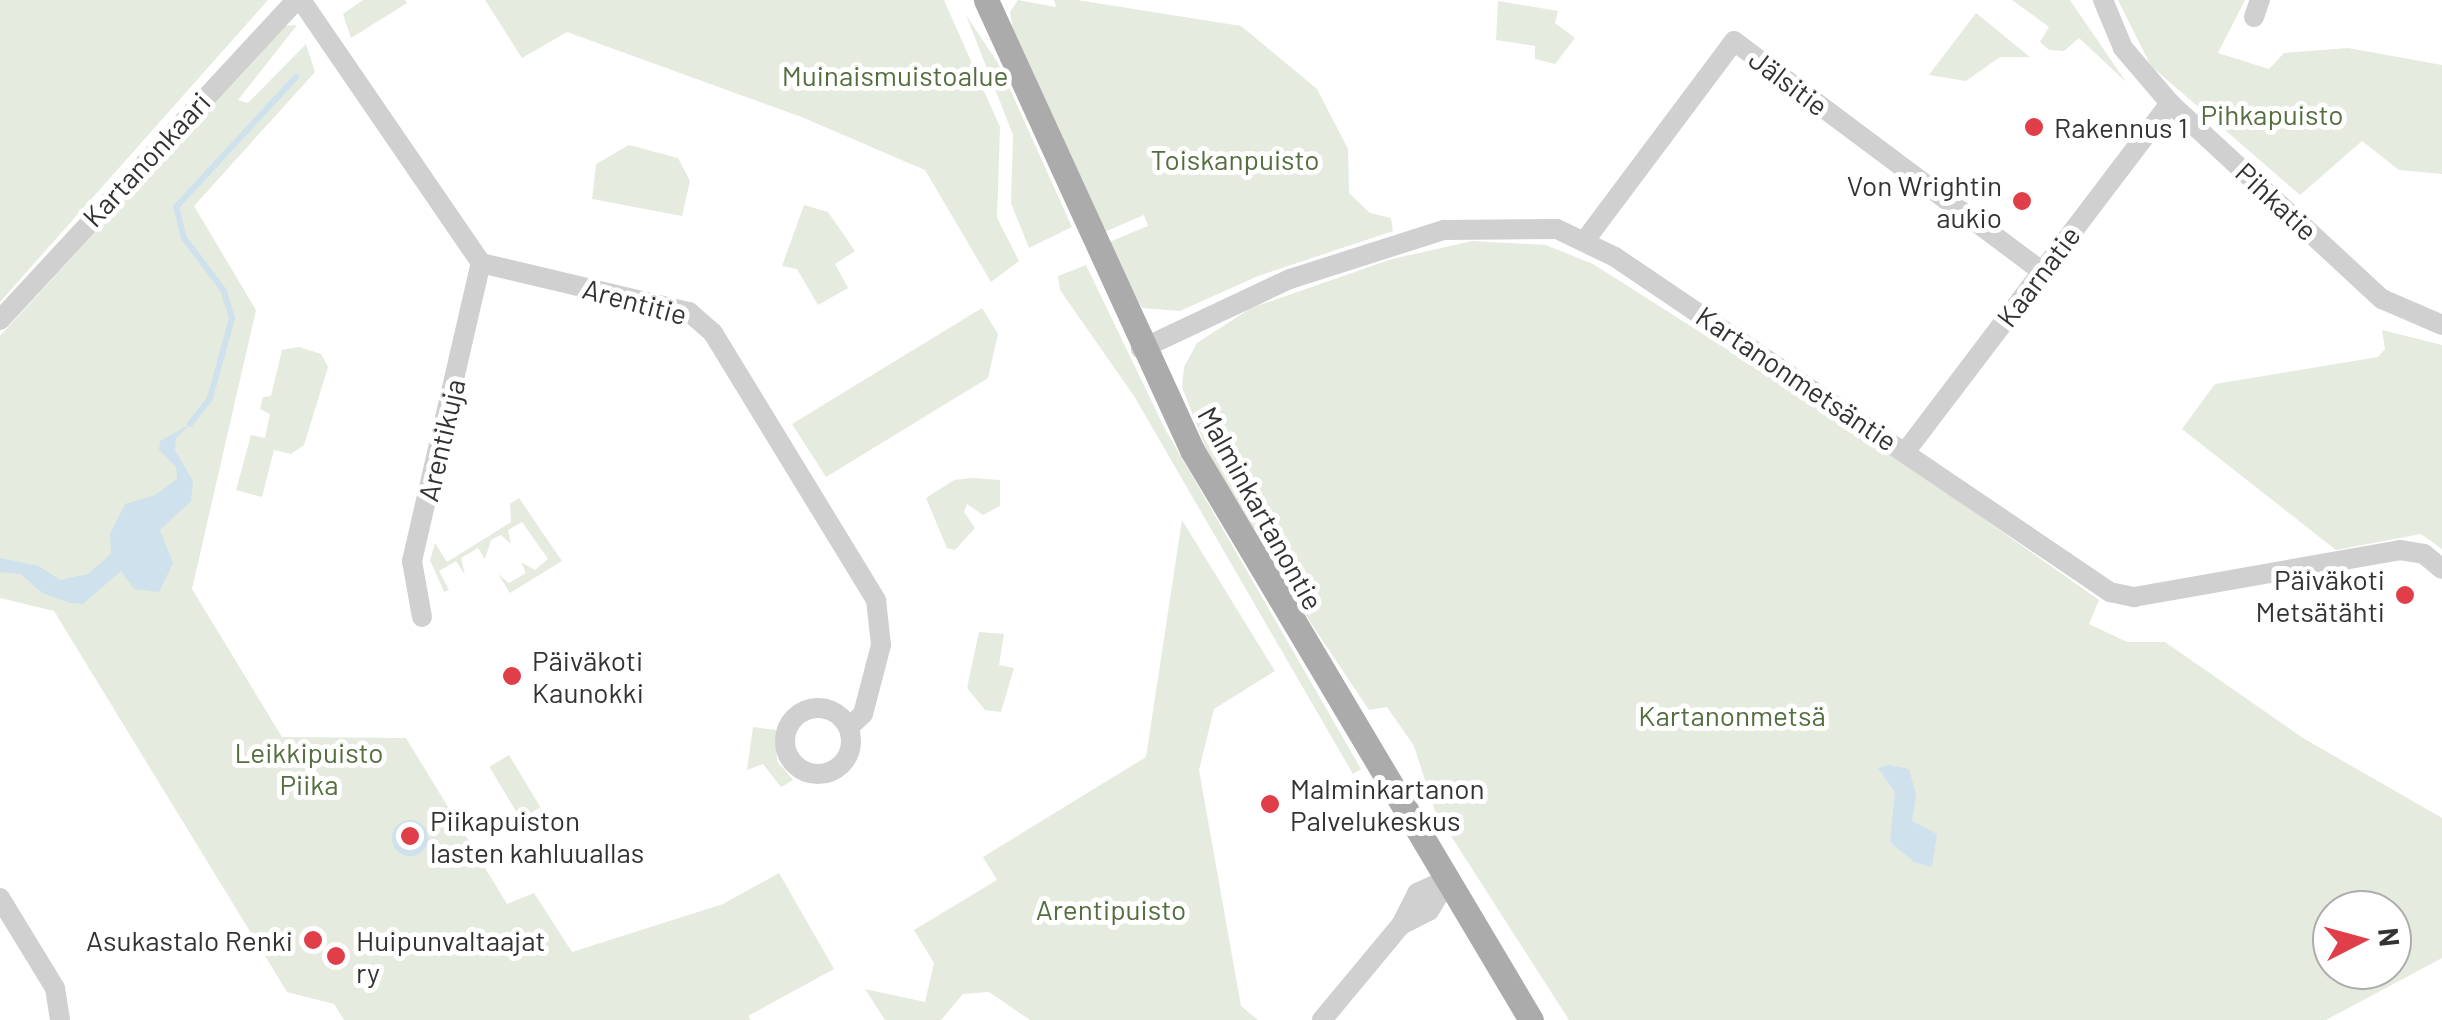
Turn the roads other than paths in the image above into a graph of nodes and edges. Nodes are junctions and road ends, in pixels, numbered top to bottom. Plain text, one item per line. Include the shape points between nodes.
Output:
1 (298, 0) edge
2 (986, 0) edge
3 (2103, 0) edge
4 (2170, 103) junction
5 (1586, 240) junction
6 (482, 262) junction
7 (2042, 271) junction
8 (0, 320) edge
9 (2442, 326) edge
10 (1141, 349) junction
11 (1906, 450) junction
12 (2442, 569) edge
13 (422, 617) dead end
14 (849, 727) dead end
15 (1448, 879) junction
16 (0, 898) edge
17 (60, 1020) edge
18 (1322, 1020) edge
19 (1532, 1020) edge

1 - 6 street
1 - 8 street, Kartanonkaari
2 - 10 main road, Malminkartanontie
3 - 4 street, Pihkatie via 2123,48
4 - 7 street, Kaarnatie
4 - 9 street, Pihkatie via 2382,299
5 - 7 street, Jälsitie via 1734,41
5 - 10 street, Kartanonmetsäntie via 1529,226 1444,230 1290,279
5 - 11 street, Kartanonmetsäntie
6 - 13 street, Arentikuja via 412,561
6 - 14 street, Arentitie via 689,312 713,333 876,600 881,645 863,714
7 - 11 street, Kaarnatie
10 - 15 main road, Malminkartanontie via 1246,551
11 - 12 street, Kartanonmetsäntie via 2122,596 2400,550 2424,554
15 - 18 street via 1429,911 1400,926
15 - 19 main road, Malminkartanontie
16 - 17 street via 55,988

